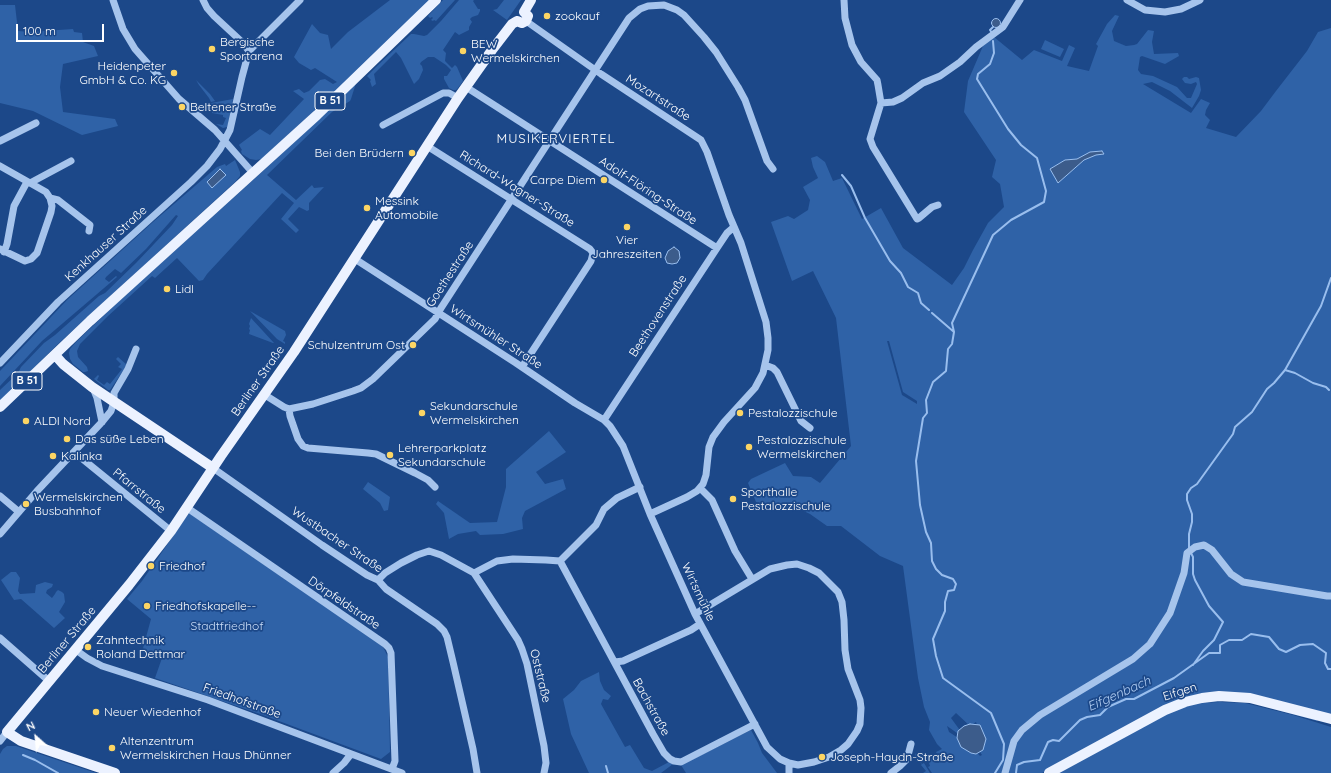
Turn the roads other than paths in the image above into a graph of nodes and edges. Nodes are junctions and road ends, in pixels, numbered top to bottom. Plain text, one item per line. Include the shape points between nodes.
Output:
1 (113, 0) edge
2 (203, 0) edge
3 (300, 0) edge
4 (436, 0) edge
5 (531, 0) edge
6 (844, 0) edge
7 (1020, 0) edge
8 (1127, 0) edge
9 (1200, 0) edge
10 (647, 3) edge
11 (523, 18) junction
12 (249, 51) junction
13 (596, 70) junction
14 (466, 87) junction
15 (458, 98) junction
16 (881, 103) junction
17 (36, 123) dead end
18 (382, 126) dead end
19 (224, 140) junction
20 (0, 141) edge
21 (550, 141) junction
22 (427, 146) junction
23 (71, 161) dead end
24 (1, 168) edge
25 (772, 169) dead end
26 (253, 173) junction
27 (28, 183) junction
28 (50, 198) junction
29 (512, 199) junction
30 (938, 205) dead end
31 (734, 227) junction
32 (89, 231) dead end
33 (716, 248) junction
34 (2, 251) edge
35 (355, 260) junction
36 (438, 312) junction
37 (136, 349) dead end
38 (55, 355) junction
39 (0, 362) edge
40 (765, 365) junction
41 (522, 367) junction
42 (92, 387) junction
43 (265, 395) junction
44 (114, 402) junction
45 (0, 407) edge
46 (289, 409) junction
47 (604, 420) junction
48 (102, 422) junction
49 (810, 428) dead end
50 (74, 452) junction
51 (213, 468) junction
52 (434, 487) dead end
53 (640, 487) junction
54 (700, 488) junction
55 (0, 496) edge
56 (186, 507) junction
57 (19, 512) junction
58 (650, 514) junction
59 (171, 531) junction
60 (0, 534) edge
61 (560, 562) junction
62 (474, 573) junction
63 (752, 579) junction
64 (378, 580) junction
65 (1331, 596) edge
66 (695, 614) junction
67 (700, 624) junction
68 (0, 638) edge
69 (76, 650) junction
70 (615, 662) junction
71 (49, 681) junction
72 (1331, 719) edge
73 (755, 724) junction
74 (7, 732) junction
75 (0, 741) edge
76 (911, 744) dead end
77 (351, 754) junction
78 (789, 763) junction
79 (392, 770) junction
80 (115, 773) edge
81 (333, 773) edge
82 (402, 773) edge
83 (477, 773) edge
84 (544, 773) edge
85 (789, 773) edge
86 (891, 773) edge
87 (1005, 773) edge
88 (1049, 773) edge

1 - 19 street via 123,29 136,49 179,99
2 - 12 street via 213,15
3 - 12 street
4 - 26 main road, B 51
5 - 11 main road, Berliner Straße
6 - 16 street via 845,18 852,45 861,62 876,80
7 - 16 street via 1006,24 960,62 897,100
8 - 9 street via 1144,10 1165,12 1182,9
10 - 13 street, Goethestraße via 629,18
10 - 25 street via 677,10 704,37 738,87
11 - 13 street, Mozartstraße
11 - 14 main road, Berliner Straße via 512,24
12 - 19 street via 232,125
13 - 21 street, Goethestraße
13 - 31 street, Mozartstraße via 701,140
14 - 15 main road, Berliner Straße
14 - 21 street, Adolf-Flöring-Straße
15 - 18 street via 443,93
15 - 22 main road, Berliner Straße
16 - 30 street via 870,139 873,147 916,219
17 - 20 street
19 - 26 street
19 - 39 street, Kenkhauser Straße via 220,150 198,176 58,302
21 - 29 street, Goethestraße
21 - 33 street, Adolf-Flöring-Straße
22 - 29 street, Richard-Wagner-Straße
22 - 35 main road, Berliner Straße
23 - 27 street
24 - 27 street
26 - 38 main road, B 51
27 - 28 street via 46,192
27 - 34 street via 14,206 7,244
28 - 32 street via 58,200 90,225
28 - 34 street via 51,212 37,253 25,261
29 - 36 street, Goethestraße
29 - 41 street, Richard-Wagner-Straße via 593,253 591,261
31 - 33 street, Beethovenstraße
31 - 40 street, Mozartstraße via 766,322 768,346
33 - 47 street, Beethovenstraße
35 - 36 street, Wirtsmühler Straße
35 - 43 main road, Berliner Straße
36 - 41 street, Wirtsmühler Straße
36 - 46 street, Goethestraße via 435,318 361,388
37 - 44 street via 114,392
38 - 42 main road
38 - 45 main road, B 51
40 - 49 street via 777,372 801,421
40 - 54 street, Mozartstraße via 755,388 713,437 706,475
41 - 47 street, Wirtsmühler Straße
42 - 44 main road
42 - 48 street
43 - 46 street
43 - 51 main road, Berliner Straße
44 - 48 street via 111,411
44 - 51 main road
46 - 52 street via 300,442 305,448 376,454 428,480
47 - 53 street, Wirtsmühle via 622,442
48 - 50 street
50 - 57 street
50 - 59 street, Pfarrstraße
51 - 56 main road, Berliner Straße
51 - 64 street, Wustbacher Straße via 322,545
53 - 58 street, Wirtsmühle
53 - 61 street via 617,498 604,509 596,525
54 - 58 street
54 - 63 street via 712,500 735,551
55 - 57 street
56 - 59 main road, Berliner Straße
56 - 79 street, Dörpfeldstraße via 389,648 395,761
57 - 60 street
58 - 66 street, Wirtsmühle
59 - 69 main road, Berliner Straße
61 - 62 street via 518,559 498,561
61 - 70 street, Bachstraße
62 - 64 street via 429,551 401,563
62 - 84 street, Oststraße via 522,649 544,746
63 - 66 street
63 - 78 street via 780,566 797,564 819,572 838,592 843,607 846,662 860,700 860,724 848,744 834,754 814,762 798,765
64 - 83 street, Wustbacher Straße via 386,589 444,631 475,755
65 - 87 street via 1243,582 1231,574 1212,550 1204,545 1195,547 1187,553 1184,573 1170,613 1150,644 1133,659 1040,715 1022,730 1014,741
66 - 67 street, Wirtsmühle
67 - 70 street via 623,661
67 - 73 street, Wirtsmühle
68 - 71 street
69 - 71 main road, Berliner Straße
69 - 77 street, Friedhofstraße via 102,666 208,700
70 - 73 street, Bachstraße via 664,753 674,761 681,762
71 - 74 main road, Berliner Straße
72 - 88 main road, Eifgen via 1250,698 1202,698 1165,710
73 - 78 street, Wirtsmühle via 764,743 780,759
74 - 75 street, Berliner Straße
74 - 80 main road via 21,741
76 - 86 street via 908,759
77 - 79 street, Friedhofstraße
77 - 81 street
78 - 85 street
79 - 82 street, Friedhofstraße

